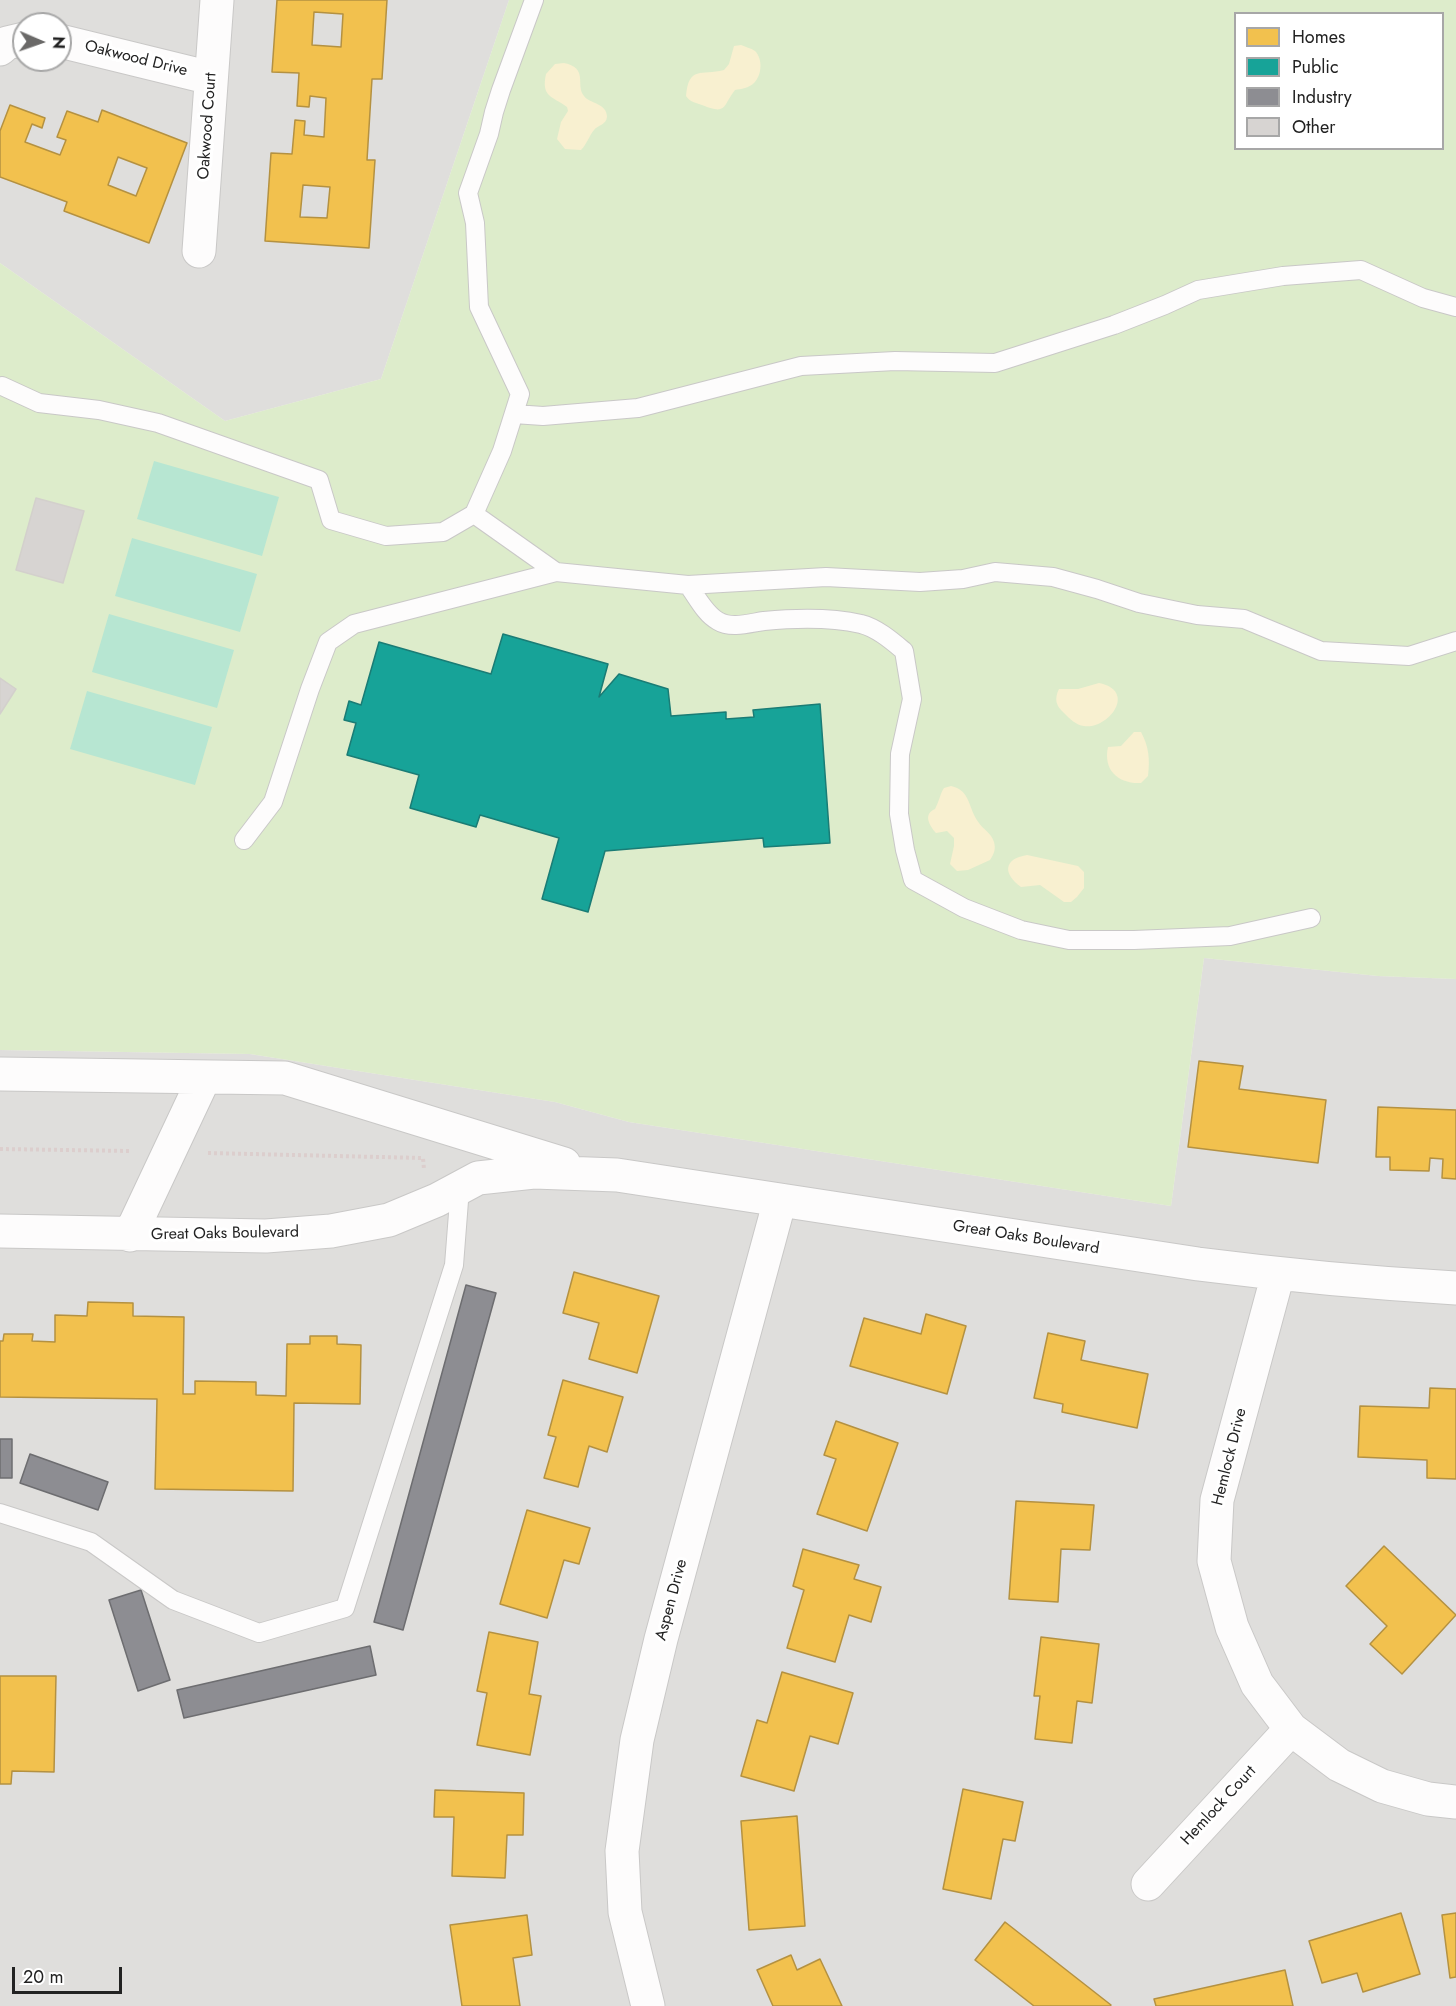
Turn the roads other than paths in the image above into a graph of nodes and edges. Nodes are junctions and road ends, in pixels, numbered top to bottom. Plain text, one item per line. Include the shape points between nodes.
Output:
1 (217, 0) edge
2 (534, 0) edge
3 (72, 43) edge
4 (211, 78) junction
5 (199, 251) dead end
6 (1456, 307) edge
7 (2, 386) dead end
8 (514, 414) junction
9 (474, 514) junction
10 (556, 572) junction
11 (688, 585) junction
12 (1456, 641) edge
13 (244, 840) dead end
14 (1311, 918) dead end
15 (0, 1074) edge
16 (204, 1078) junction
17 (597, 1174) junction
18 (460, 1188) junction
19 (780, 1200) junction
20 (0, 1232) edge
21 (130, 1235) junction
22 (1278, 1274) junction
23 (1456, 1288) edge
24 (0, 1514) edge
25 (1291, 1729) junction
26 (1456, 1802) edge
27 (1148, 1884) dead end
28 (648, 2006) edge

1 - 4 street, Oakwood Court
2 - 8 lane via 468,193 475,223 479,307 520,394
3 - 4 street, Oakwood Drive
4 - 5 street, Oakwood Court
6 - 8 lane via 1423,298 1360,270 1283,276 1198,290 1114,325 995,363 895,361 801,366 638,408 543,416
7 - 9 lane via 39,403 99,410 158,423 320,480 331,520 386,536 443,532
8 - 9 lane
9 - 10 lane
10 - 11 lane
10 - 13 lane via 354,624 328,642 273,802
11 - 12 lane via 826,577 920,582 1007,573 1053,577 1139,603 1197,615 1244,619 1321,651 1409,656
11 - 14 lane via 718,622 732,625 817,619 863,624 904,651 912,699 900,754 899,814 905,850 913,880 964,908 1020,930 1069,940 1230,936
15 - 16 street, Great Oaks Boulevard
16 - 17 street, Great Oaks Boulevard via 285,1078
16 - 21 street, Great Oaks Boulevard
17 - 18 street, Great Oaks Boulevard via 534,1172 478,1178
17 - 19 street, Great Oaks Boulevard
18 - 21 street, Great Oaks Boulevard via 389,1220 331,1231 266,1236
18 - 24 lane via 454,1265 345,1608 259,1633 173,1600 91,1542
19 - 22 street, Great Oaks Boulevard
19 - 28 street, Aspen Drive via 637,1740 622,1851 625,1912
20 - 21 street, Great Oaks Boulevard
22 - 23 street, Great Oaks Boulevard
22 - 25 street, Hemlock Drive via 1216,1500 1214,1561 1232,1627 1257,1684
25 - 26 street, Hemlock Drive via 1339,1765 1382,1786
25 - 27 street, Hemlock Court

